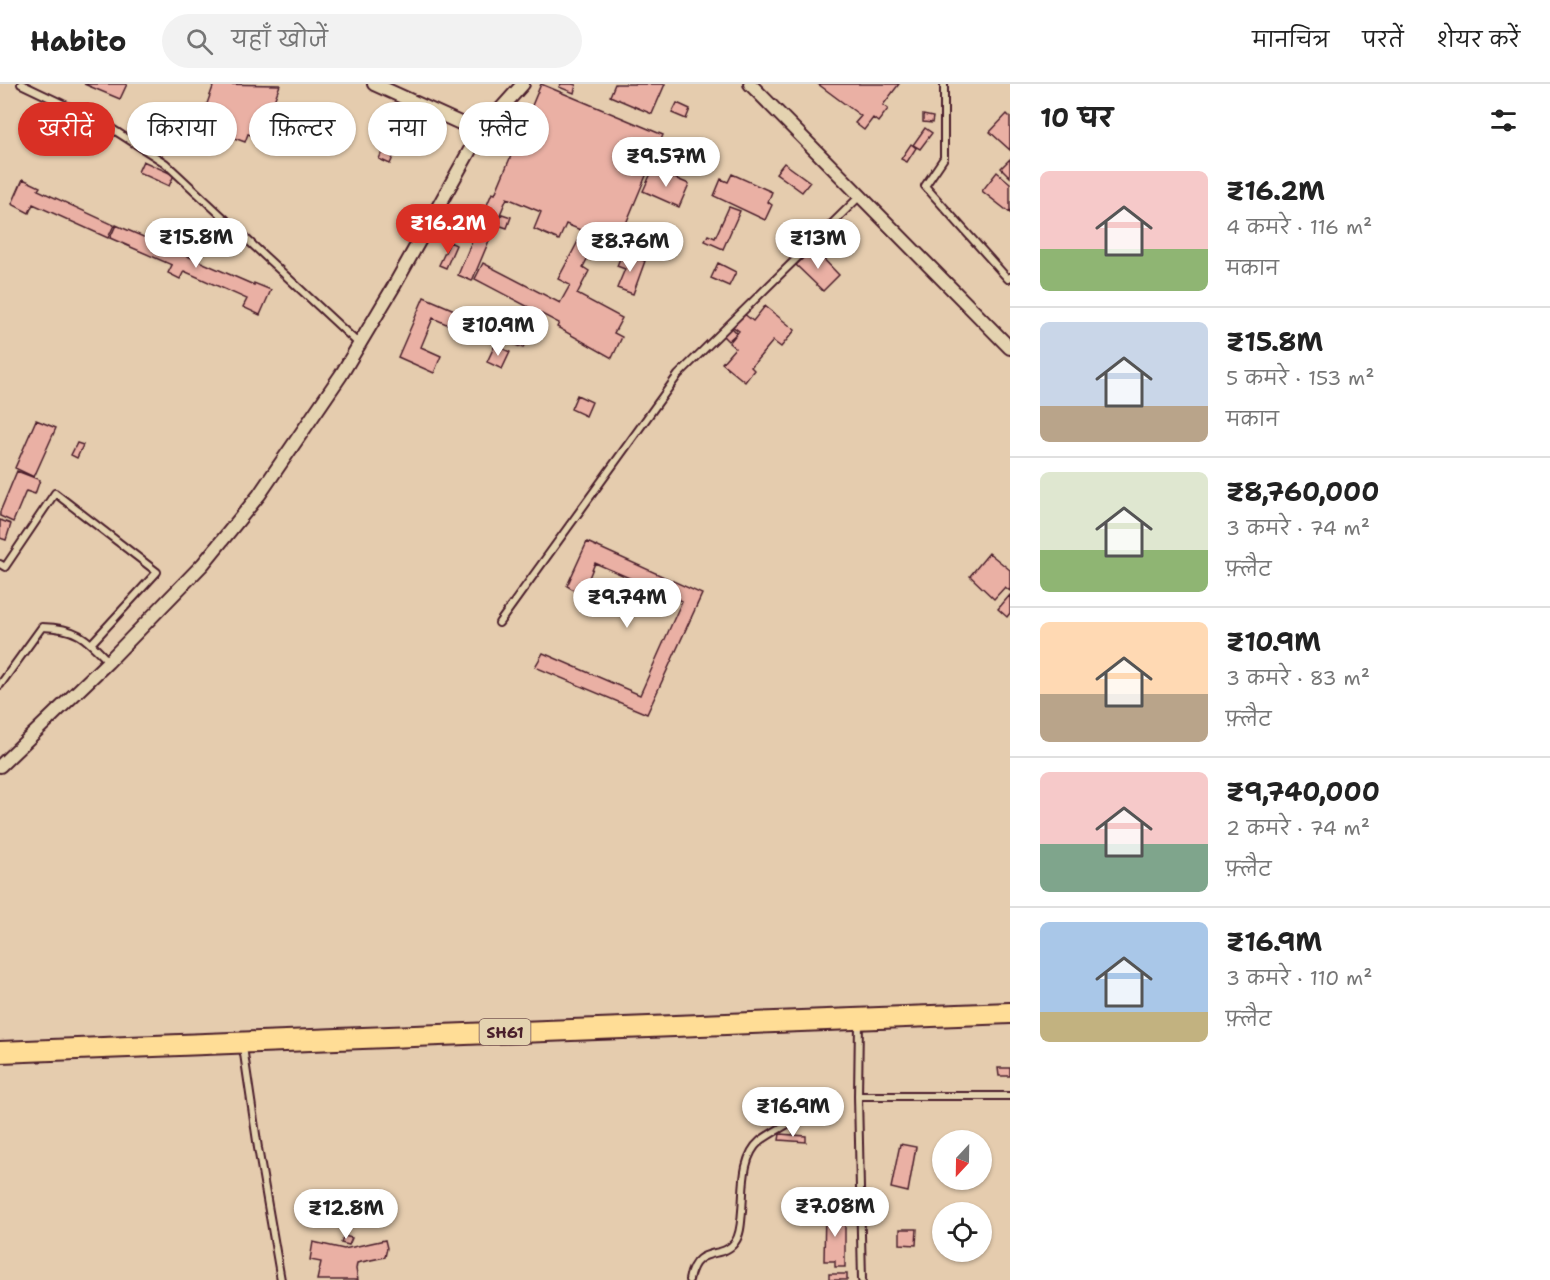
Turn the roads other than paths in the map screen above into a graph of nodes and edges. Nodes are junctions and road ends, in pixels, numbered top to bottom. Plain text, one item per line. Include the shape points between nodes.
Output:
1 (21, 84) edge
2 (374, 84) edge
3 (523, 84) edge
4 (750, 84) edge
5 (944, 84) edge
6 (507, 102) edge
7 (459, 122) edge
8 (466, 156) edge
9 (860, 195) junction
10 (1010, 277) edge
11 (359, 344) junction
12 (1010, 348) edge
13 (0, 564) edge
14 (500, 623) dead end
15 (92, 644) junction
16 (108, 662) junction
17 (0, 685) edge
18 (0, 766) edge
19 (1010, 1013) edge
20 (859, 1018) junction
21 (243, 1043) junction
22 (0, 1052) edge
23 (858, 1096) junction
24 (1010, 1096) edge
25 (799, 1118) dead end
26 (281, 1280) edge
27 (689, 1280) edge
28 (862, 1280) edge

1 - 11 lane via 104,123 165,164
2 - 7 street
3 - 6 street
4 - 9 street
5 - 10 lane via 944,158 925,186
8 - 11 street
9 - 12 street
9 - 14 lane via 678,375
11 - 16 street via 259,495 203,564
13 - 15 lane via 5,567 55,494 157,572
15 - 16 lane
15 - 17 lane via 62,628 42,627
16 - 18 street
19 - 20 main road, SH61
20 - 21 main road, SH61
20 - 23 lane
21 - 22 main road, SH61
21 - 26 lane
23 - 24 lane
23 - 28 lane
25 - 27 lane via 759,1142 750,1154 736,1241 729,1248 697,1261

